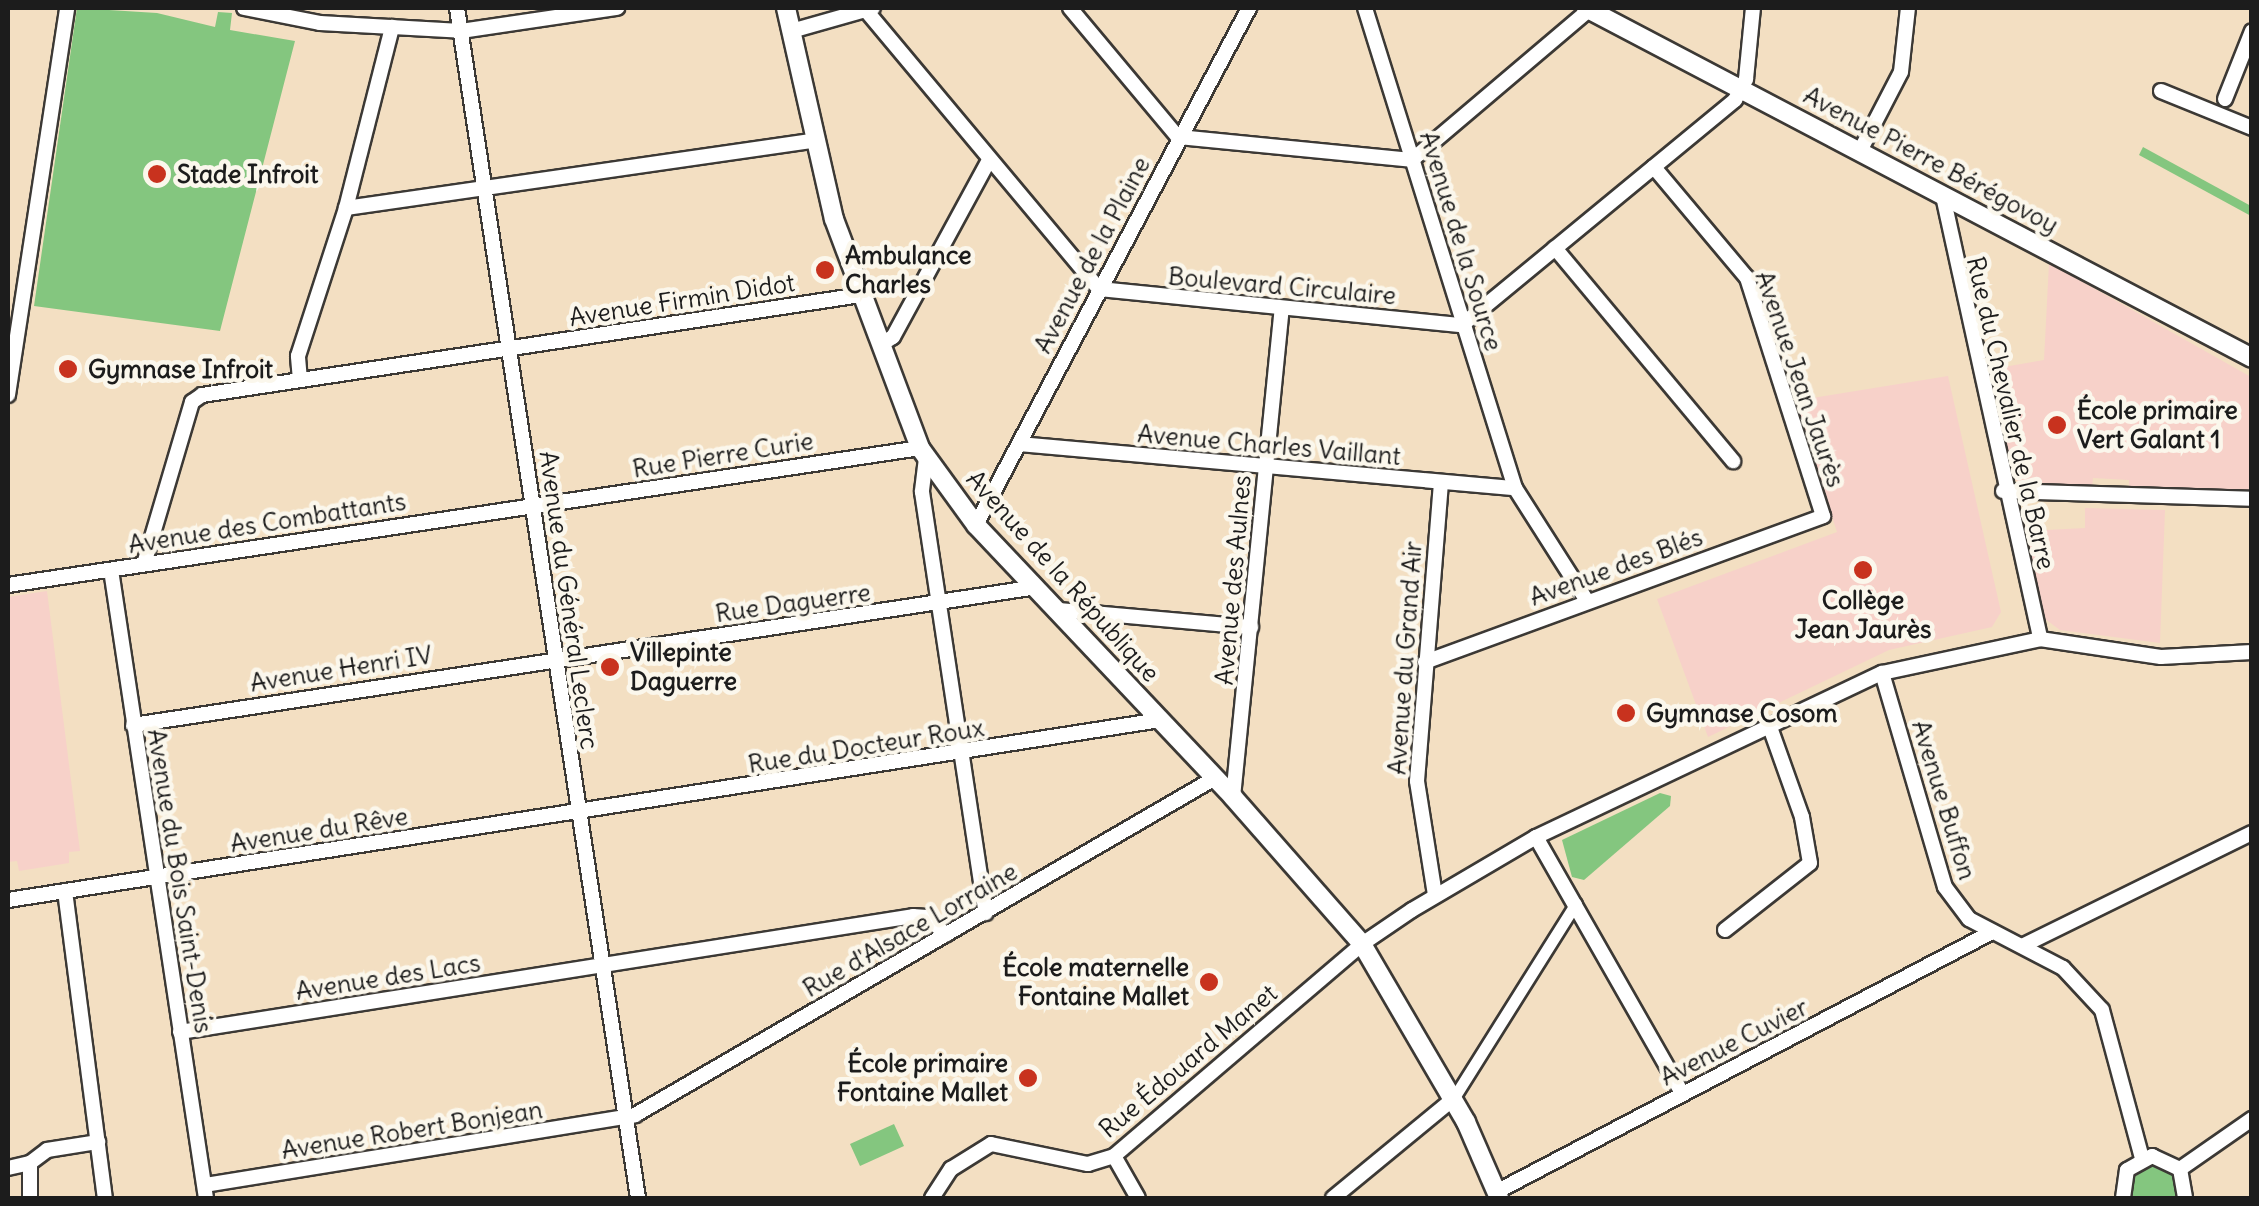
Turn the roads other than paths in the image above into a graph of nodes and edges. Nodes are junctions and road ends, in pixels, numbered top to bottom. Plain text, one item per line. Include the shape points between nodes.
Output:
1 (67, 8) edge
2 (244, 8) edge
3 (457, 8) edge
4 (617, 8) edge
5 (786, 8) edge
6 (867, 8) edge
7 (1070, 8) edge
8 (1249, 8) edge
9 (1364, 8) edge
10 (1589, 8) edge
11 (1753, 8) edge
12 (1908, 8) edge
13 (392, 27) junction
14 (2252, 30) edge
15 (461, 31) junction
16 (791, 31) junction
17 (1742, 90) junction
18 (2161, 91) dead end
19 (2225, 99) dead end
20 (2252, 128) edge
21 (1178, 138) junction
22 (816, 140) junction
23 (1860, 151) junction
24 (988, 160) junction
25 (1412, 160) junction
26 (1654, 167) junction
27 (485, 191) junction
28 (1943, 196) junction
29 (346, 208) junction
30 (1555, 248) junction
31 (1099, 289) junction
32 (862, 295) junction
33 (1282, 308) junction
34 (1462, 325) junction
35 (880, 346) junction
36 (508, 348) junction
37 (2252, 358) edge
38 (300, 380) junction
39 (8, 395) edge
40 (1019, 444) junction
41 (923, 453) junction
42 (1734, 461) dead end
43 (1266, 468) junction
44 (1442, 483) junction
45 (1515, 488) junction
46 (2003, 491) junction
47 (2252, 499) edge
48 (532, 506) junction
49 (1823, 516) joint
50 (976, 525) junction
51 (144, 564) junction
52 (111, 570) junction
53 (8, 585) edge
54 (1037, 587) junction
55 (1587, 601) junction
56 (939, 604) junction
57 (1060, 610) junction
58 (1251, 627) junction
59 (2040, 639) junction
60 (2252, 652) edge
61 (556, 659) junction
62 (1424, 662) junction
63 (1882, 673) junction
64 (1160, 720) junction
65 (133, 724) junction
66 (1770, 726) junction
67 (962, 754) junction
68 (1216, 778) junction
69 (1233, 796) junction
70 (577, 813) junction
71 (2252, 833) edge
72 (1536, 837) junction
73 (156, 878) junction
74 (65, 891) junction
75 (1436, 895) junction
76 (8, 900) edge
77 (1576, 903) junction
78 (986, 912) junction
79 (1724, 930) dead end
80 (1992, 932) junction
81 (946, 935) junction
82 (1362, 944) junction
83 (2022, 946) junction
84 (602, 966) junction
85 (180, 1032) junction
86 (1682, 1093) junction
87 (1452, 1098) junction
88 (626, 1118) junction
89 (2252, 1119) edge
90 (98, 1142) junction
91 (1114, 1156) junction
92 (2142, 1158) junction
93 (30, 1164) junction
94 (8, 1168) edge
95 (2180, 1169) junction
96 (206, 1192) edge
97 (1497, 1195) edge
98 (30, 1198) edge
99 (105, 1198) edge
100 (638, 1198) edge
101 (932, 1198) edge
102 (1138, 1198) edge
103 (1334, 1198) edge
104 (2122, 1198) edge
105 (2185, 1198) edge

1 - 39 street
2 - 13 street via 320,23
3 - 15 street, Avenue du Général Leclerc
4 - 15 street
5 - 16 street, Avenue de la République
6 - 16 street
6 - 24 street
7 - 21 street
8 - 21 street, Avenue de la Plaine
9 - 25 street, Avenue de la Source
10 - 17 street, Avenue Pierre Bérégovoy
10 - 25 street
11 - 17 street
12 - 23 street via 1902,72
13 - 15 street
13 - 29 street
14 - 19 street
15 - 27 street, Avenue du Général Leclerc
16 - 22 street, Avenue de la République
17 - 23 street, Avenue Pierre Bérégovoy
17 - 26 street
18 - 20 street
21 - 25 street
21 - 31 street, Avenue de la Plaine
22 - 27 street
22 - 32 street, Avenue de la République
23 - 28 street, Avenue Pierre Bérégovoy
24 - 31 street
24 - 35 street via 893,337
25 - 34 street, Avenue de la Source
26 - 30 street
26 - 49 street, Avenue Jean Jaurès via 1747,278
27 - 29 street
27 - 36 street, Avenue du Général Leclerc
28 - 37 street, Avenue Pierre Bérégovoy
28 - 46 street, Rue du Chevalier de la Barre
29 - 38 street via 298,356
30 - 34 street
30 - 42 street
31 - 33 street, Boulevard Circulaire
31 - 40 street, Avenue de la Plaine
32 - 35 street, Avenue de la République
32 - 36 street, Avenue Firmin Didot
33 - 34 street, Boulevard Circulaire
33 - 43 street, Avenue des Aulnes
34 - 45 street, Avenue de la Source
35 - 41 street, Avenue de la République
36 - 38 street, Avenue Firmin Didot
36 - 48 street, Avenue du Général Leclerc
38 - 51 street, Avenue Firmin Didot via 202,394 192,402
40 - 43 street, Avenue Charles Vaillant
40 - 50 street, Avenue de la Plaine
41 - 48 street, Rue Pierre Curie
41 - 50 street, Avenue de la République
41 - 56 street via 922,492
43 - 44 street, Avenue Charles Vaillant
43 - 58 street, Avenue des Aulnes
44 - 45 street, Avenue Charles Vaillant
44 - 62 street, Avenue du Grand Air
45 - 55 street, Avenue de la Source
46 - 47 street
46 - 59 street, Rue du Chevalier de la Barre
48 - 51 street, Avenue des Combattants
48 - 61 street, Avenue du Général Leclerc
49 - 55 street, Avenue des Blés
50 - 54 street, Avenue de la République
51 - 52 street, Avenue des Combattants
52 - 53 street, Avenue des Combattants
52 - 65 street, Avenue du Bois Saint-Denis
54 - 56 street, Rue Daguerre
54 - 57 street, Avenue de la République
55 - 62 street, Avenue des Blés
56 - 61 street, Rue Daguerre
56 - 67 street
57 - 58 street
57 - 64 street, Avenue de la République
58 - 69 street, Avenue des Aulnes
59 - 60 street via 2161,657
59 - 63 street, Rue Édouard Manet
61 - 65 street, Avenue Henri IV
61 - 70 street, Avenue du Général Leclerc
62 - 75 street, Avenue du Grand Air via 1416,781
63 - 66 street, Rue Édouard Manet
63 - 80 street, Avenue Buffon via 1945,887 1961,912
64 - 67 street, Rue du Docteur Roux
64 - 68 street, Avenue de la République
65 - 73 street, Avenue du Bois Saint-Denis
66 - 72 street, Rue Édouard Manet
66 - 79 street via 1802,817 1810,863
67 - 70 street, Rue du Docteur Roux
67 - 78 street
68 - 69 street, Avenue de la République
68 - 78 street, Rue d'Alsace Lorraine
69 - 82 street, Avenue de la République
70 - 73 street, Avenue du Rêve
70 - 84 street, Avenue du Général Leclerc
71 - 83 street
72 - 75 street, Rue Édouard Manet
72 - 77 street
73 - 74 street, Avenue du Rêve
73 - 85 street, Avenue du Bois Saint-Denis
74 - 76 street, Avenue du Rêve
74 - 90 street
75 - 82 street, Rue Édouard Manet
77 - 86 street
77 - 87 street
78 - 81 street, Rue d'Alsace Lorraine
80 - 83 street, Avenue Buffon
80 - 86 street, Avenue Cuvier
81 - 84 street, Avenue des Lacs via 927,917 913,916
81 - 88 street, Rue d'Alsace Lorraine
82 - 87 street, Avenue de la République
82 - 91 street, Rue Édouard Manet
83 - 92 street, Avenue Buffon via 2063,968 2102,1010
84 - 85 street, Avenue des Lacs
84 - 88 street, Avenue du Général Leclerc
85 - 96 street, Avenue du Bois Saint-Denis
86 - 97 street, Avenue Cuvier
87 - 97 street, Avenue de la République
87 - 103 street
88 - 96 street, Avenue Robert Bonjean
88 - 100 street, Avenue du Général Leclerc
89 - 95 street
90 - 93 street via 48,1150
90 - 99 street
91 - 101 street, Rue Édouard Manet via 1070,1162 1013,1144 971,1153 936,1185
91 - 102 street
92 - 95 street via 2163,1157
92 - 104 street via 2122,1179
93 - 94 street
93 - 98 street
95 - 105 street

